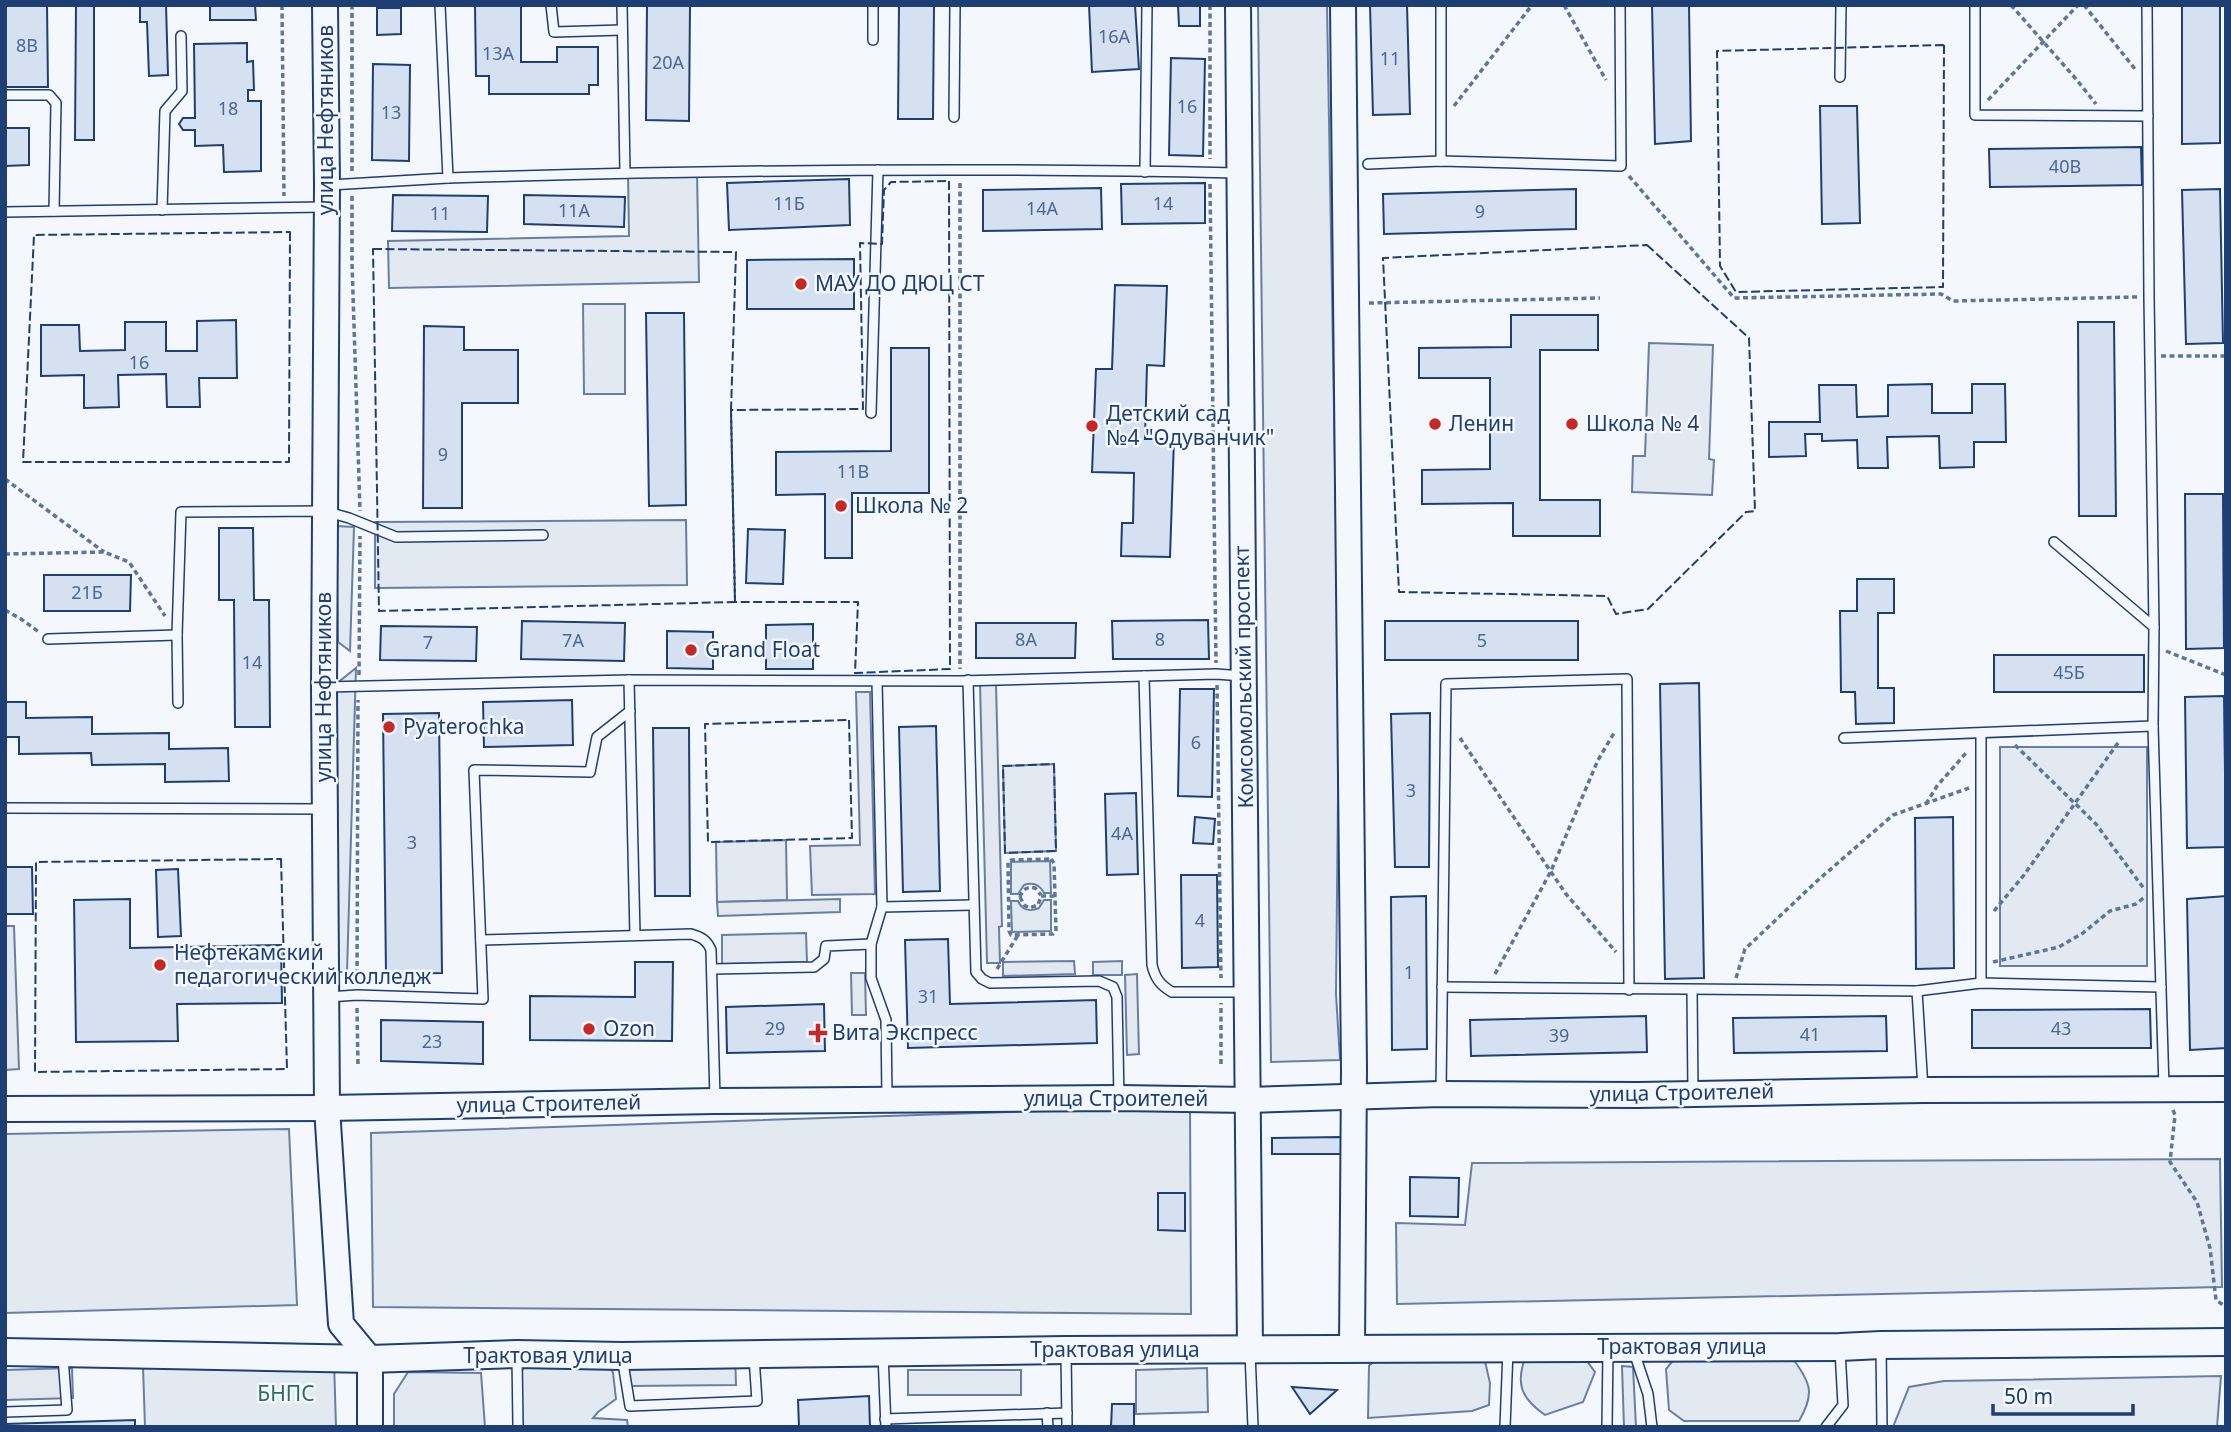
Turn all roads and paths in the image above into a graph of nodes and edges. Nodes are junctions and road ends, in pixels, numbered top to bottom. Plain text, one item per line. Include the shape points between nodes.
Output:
1 (282, 5) edge
2 (325, 5) edge
3 (440, 5) edge
4 (551, 5) edge
5 (622, 5) edge
6 (873, 5) edge
7 (955, 5) edge
8 (1147, 5) edge
9 (1210, 5) edge
10 (1238, 5) edge
11 (1343, 5) edge
12 (1441, 5) edge
13 (1532, 5) edge
14 (1564, 5) edge
15 (1620, 5) edge
16 (1841, 5) edge
17 (1975, 5) edge
18 (2011, 5) edge
19 (2078, 5) edge
20 (2084, 5) edge
21 (2147, 5) edge
22 (622, 30) junction
23 (181, 36) dead end
24 (873, 40) dead end
25 (2043, 41) junction
26 (1840, 78) dead end
27 (2147, 84) junction
28 (5, 95) edge
29 (1620, 103) junction
30 (1975, 115) junction
31 (2148, 116) junction
32 (954, 117) dead end
33 (2106, 117) junction
34 (1442, 121) junction
35 (1441, 161) junction
36 (1368, 164) dead end
37 (1621, 166) junction
38 (878, 170) junction
39 (960, 171) junction
40 (1145, 172) junction
41 (625, 173) junction
42 (1210, 173) junction
43 (1238, 173) junction
44 (449, 178) junction
45 (327, 196) junction
46 (284, 208) junction
47 (162, 210) junction
48 (54, 211) junction
49 (5, 212) edge
50 (2149, 297) junction
51 (1600, 298) dead end
52 (1369, 303) dead end
53 (2150, 355) junction
54 (2226, 356) edge
55 (871, 413) dead end
56 (5, 479) edge
57 (324, 511) junction
58 (543, 535) dead end
59 (2054, 542) dead end
60 (104, 552) junction
61 (5, 554) edge
62 (5, 610) edge
63 (2154, 627) junction
64 (177, 635) junction
65 (48, 639) joint
66 (2154, 646) junction
67 (1216, 674) junction
68 (2226, 674) edge
69 (1144, 676) junction
70 (1245, 676) junction
71 (629, 680) junction
72 (964, 680) junction
73 (877, 681) junction
74 (324, 687) junction
75 (178, 703) dead end
76 (1627, 710) junction
77 (630, 711) junction
78 (1446, 720) junction
79 (2153, 726) junction
80 (2130, 727) junction
81 (2002, 733) junction
82 (1981, 734) junction
83 (1844, 738) dead end
84 (1981, 783) junction
85 (1926, 804) junction
86 (2076, 804) junction
87 (5, 808) edge
88 (324, 809) junction
89 (1551, 871) junction
90 (2148, 895) junction
91 (1041, 896) junction
92 (1055, 896) junction
93 (1009, 897) junction
94 (1020, 897) junction
95 (973, 905) junction
96 (882, 907) junction
97 (2159, 909) junction
98 (1981, 928) junction
99 (635, 935) junction
100 (1018, 935) junction
101 (481, 940) junction
102 (871, 944) junction
103 (1629, 967) junction
104 (712, 969) junction
105 (1981, 971) junction
106 (989, 983) junction
107 (1981, 983) junction
108 (1442, 987) junction
109 (2161, 987) junction
110 (1489, 988) junction
111 (1629, 990) junction
112 (1692, 990) junction
113 (1732, 990) junction
114 (1917, 991) junction
115 (1221, 992) junction
116 (1247, 992) junction
117 (326, 997) junction
118 (1221, 1064) dead end
119 (2164, 1089) junction
120 (2226, 1089) edge
121 (1923, 1090) junction
122 (1693, 1093) junction
123 (1441, 1094) junction
124 (1119, 1097) junction
125 (1354, 1097) junction
126 (887, 1100) junction
127 (1250, 1100) junction
128 (715, 1101) junction
129 (327, 1108) junction
130 (5, 1109) edge
131 (2226, 1307) edge
132 (2226, 1342) edge
133 (1881, 1345) junction
134 (1840, 1347) junction
135 (1508, 1348) junction
136 (1620, 1348) junction
137 (1250, 1349) junction
138 (1352, 1349) junction
139 (1066, 1350) junction
140 (63, 1351) junction
141 (5, 1352) edge
142 (883, 1352) junction
143 (754, 1353) junction
144 (517, 1354) junction
145 (622, 1356) junction
146 (370, 1359) junction
147 (5, 1412) edge
148 (1047, 1413) junction
149 (1066, 1413) junction
150 (886, 1423) edge
151 (370, 1427) edge
152 (518, 1427) edge
153 (1048, 1427) edge
154 (1067, 1427) edge
155 (1252, 1427) edge
156 (1505, 1427) edge
157 (1607, 1427) edge
158 (1652, 1427) edge
159 (1826, 1427) edge
160 (1882, 1427) edge

1 - 46 path
2 - 45 main road, улица Нефтяников
3 - 44 lane
4 - 22 lane via 554,32
5 - 22 lane
6 - 24 lane
7 - 32 lane
8 - 40 lane
9 - 42 path
10 - 43 main road, Комсомольский проспект
11 - 125 main road
12 - 34 lane
13 - 34 path
14 - 29 path
15 - 29 lane
16 - 26 lane
17 - 30 lane
18 - 25 path
19 - 25 path
20 - 27 path
21 - 27 lane
22 - 41 lane
23 - 47 lane via 182,91 165,111
25 - 30 path
25 - 33 path
27 - 31 lane
28 - 48 lane via 49,95 56,103
29 - 37 lane
30 - 33 lane
31 - 33 lane
31 - 50 lane
34 - 35 lane
35 - 36 lane
35 - 37 lane
37 - 50 path via 1734,298 1941,294 1953,302
38 - 39 lane
38 - 41 lane
38 - 55 lane
39 - 40 lane
39 - 72 path via 959,573
40 - 42 lane
41 - 44 lane
42 - 43 lane
42 - 67 path
43 - 70 main road, Комсомольский проспект
44 - 45 lane via 352,182
45 - 46 lane
45 - 57 main road, улица Нефтяников
46 - 47 lane
47 - 48 lane
48 - 49 lane
50 - 53 lane
51 - 52 path
53 - 54 path
53 - 63 lane
56 - 60 path
57 - 58 lane via 396,537
57 - 64 lane via 181,512
57 - 74 main road, улица Нефтяников
59 - 63 lane
60 - 61 path
60 - 64 path via 129,562
62 - 65 path
63 - 66 lane
64 - 65 lane
64 - 75 lane
66 - 68 path
66 - 79 lane
67 - 69 lane
67 - 70 lane
67 - 115 path
69 - 72 lane
69 - 115 lane via 1154,975 1172,992
70 - 116 main road, Комсомольский проспект
71 - 73 lane
71 - 74 lane
71 - 77 lane
72 - 73 lane
72 - 95 lane
73 - 96 lane
74 - 88 main road, улица Нефтяников
76 - 78 lane via 1627,679 1446,684
76 - 89 path via 1598,760
76 - 103 lane
77 - 99 lane
77 - 101 lane via 597,737 590,772 474,770
78 - 89 path
78 - 108 lane
79 - 80 lane
79 - 97 lane
80 - 81 lane
80 - 86 path
81 - 82 lane
81 - 86 path
82 - 83 lane
82 - 84 lane
82 - 85 path
84 - 85 path
84 - 98 lane
85 - 113 path via 1893,815 1759,935 1745,949
86 - 90 path
86 - 98 path
87 - 88 lane
88 - 117 main road, улица Нефтяников
89 - 103 path
89 - 110 path
90 - 97 path
90 - 105 path via 2136,904 2110,911 2059,947 1992,962
91 - 92 path
91 - 94 path via 1032,887
91 - 94 path via 1032,908
92 - 93 path via 1051,859 1010,860
92 - 100 path via 1055,933
93 - 94 path
93 - 100 path via 1009,932
95 - 96 lane
95 - 106 lane via 975,969
96 - 102 lane
97 - 109 lane
98 - 105 lane
99 - 101 lane
99 - 104 lane via 700,936 709,945
100 - 106 path
101 - 117 lane via 483,999
102 - 104 lane via 826,946 824,959 814,967
102 - 126 lane via 871,978 886,1020
103 - 111 lane
104 - 128 lane
105 - 107 lane
106 - 124 lane via 1100,981 1113,987
107 - 109 lane
107 - 114 lane
108 - 110 lane
108 - 123 lane
109 - 119 lane
110 - 111 lane
111 - 112 lane
112 - 113 lane
112 - 122 lane
113 - 114 lane
114 - 121 lane
115 - 116 lane
115 - 118 path
116 - 127 main road, Комсомольский проспект
117 - 129 main road, улица Нефтяников
119 - 120 main road, улица Строителей
119 - 121 main road, улица Строителей
119 - 131 path via 2175,1115 2170,1162 2197,1202 2210,1248 2216,1300
121 - 122 main road, улица Строителей
122 - 123 main road, улица Строителей
123 - 125 main road, улица Строителей
124 - 126 main road, улица Строителей
124 - 127 main road, улица Строителей
125 - 127 main road, улица Строителей
125 - 138 main road
126 - 128 main road, улица Строителей
127 - 137 main road, Комсомольский проспект
128 - 129 main road, улица Строителей
129 - 130 main road, улица Строителей
129 - 146 main road, улица Нефтяников via 341,1324
132 - 133 main road, Трактовая улица
133 - 134 main road, Трактовая улица
133 - 160 lane
134 - 136 main road, Трактовая улица
134 - 159 lane via 1843,1405
135 - 136 main road, Трактовая улица
135 - 138 main road, Трактовая улица
135 - 156 lane
136 - 157 lane
136 - 158 lane via 1648,1394
137 - 138 main road, Трактовая улица
137 - 139 main road, Трактовая улица
137 - 155 lane
139 - 142 main road, Трактовая улица
139 - 149 lane
140 - 141 main road, Трактовая улица
140 - 146 main road, Трактовая улица
140 - 147 lane via 67,1410
142 - 143 main road, Трактовая улица
142 - 150 lane
143 - 145 main road, Трактовая улица
143 - 145 lane via 757,1401 630,1406
144 - 145 main road, Трактовая улица
144 - 146 main road, Трактовая улица
144 - 152 lane
146 - 151 main road
148 - 149 lane
148 - 150 lane
148 - 153 lane
149 - 154 lane

